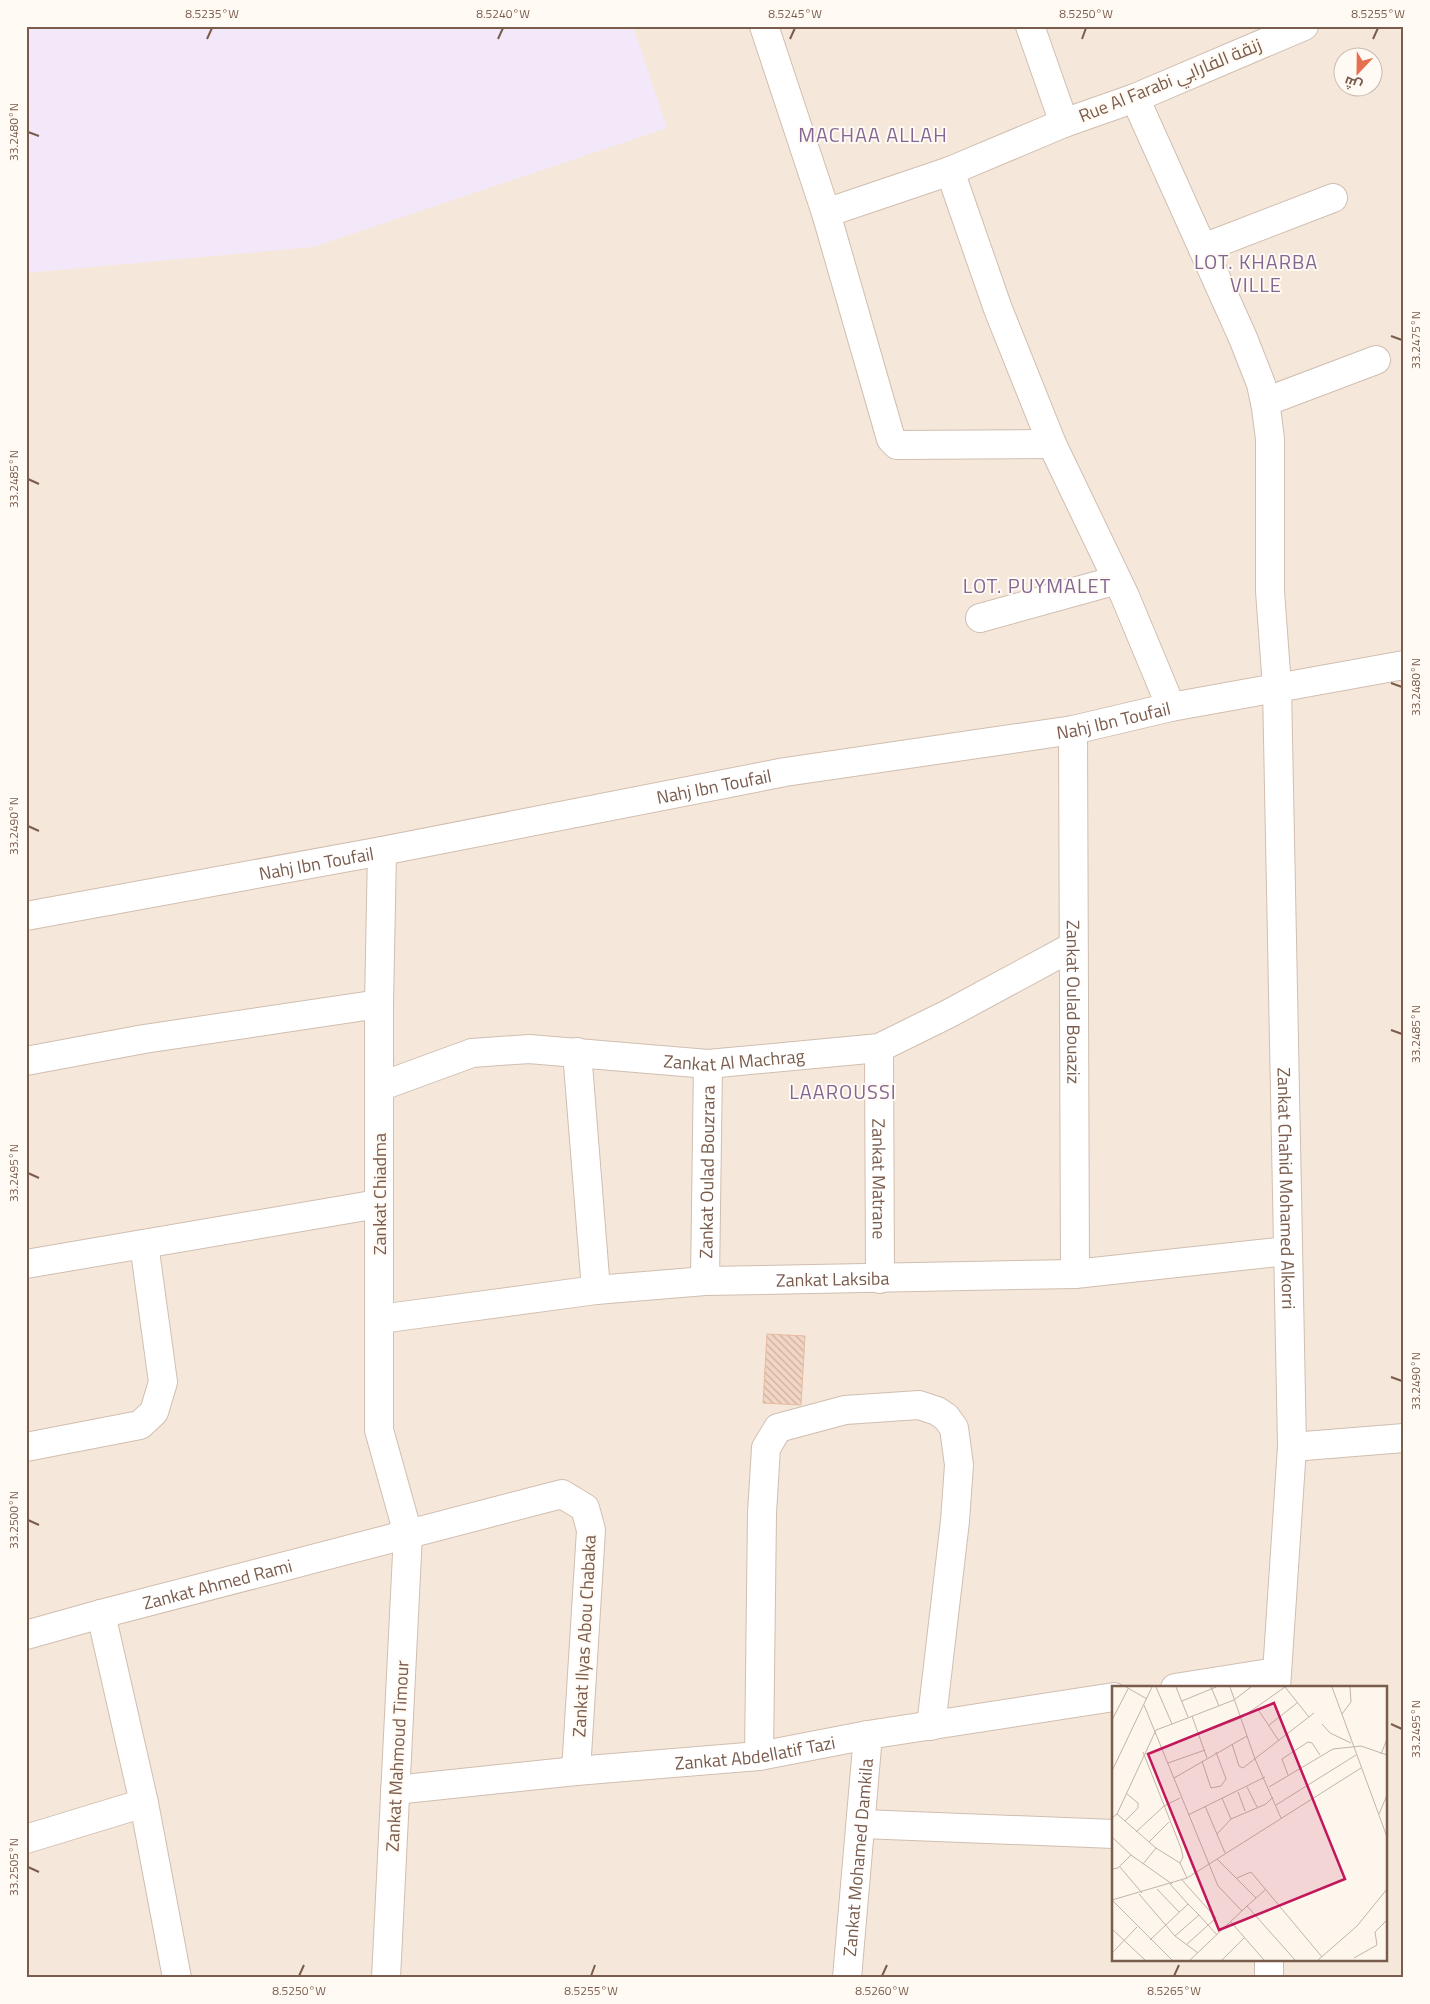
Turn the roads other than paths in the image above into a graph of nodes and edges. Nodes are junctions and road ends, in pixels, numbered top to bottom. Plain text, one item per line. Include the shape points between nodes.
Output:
1 (764, 26) edge
2 (1030, 26) edge
3 (1294, 28) edge
4 (1135, 98) junction
5 (1064, 123) junction
6 (950, 171) junction
7 (1333, 198) dead end
8 (826, 213) junction
9 (1203, 248) junction
10 (1376, 360) dead end
11 (1265, 402) junction
12 (1052, 444) junction
13 (1117, 580) junction
14 (980, 618) dead end
15 (1404, 665) edge
16 (1277, 687) junction
17 (1171, 707) junction
18 (1072, 730) junction
19 (382, 851) junction
20 (26, 916) edge
21 (1072, 948) junction
22 (379, 1004) junction
23 (880, 1048) junction
24 (577, 1052) junction
25 (26, 1061) edge
26 (708, 1064) junction
27 (379, 1087) junction
28 (378, 1204) junction
29 (144, 1244) junction
30 (1287, 1251) junction
31 (26, 1264) edge
32 (1075, 1274) junction
33 (880, 1279) junction
34 (705, 1281) junction
35 (596, 1290) junction
36 (380, 1319) junction
37 (1404, 1438) edge
38 (26, 1447) edge
39 (1292, 1447) junction
40 (408, 1534) junction
41 (101, 1614) junction
42 (26, 1635) edge
43 (1276, 1680) edge
44 (1200, 1686) edge
45 (1112, 1697) edge
46 (931, 1726) junction
47 (868, 1736) junction
48 (758, 1756) junction
49 (576, 1771) junction
50 (395, 1790) junction
51 (144, 1802) junction
52 (862, 1824) junction
53 (1112, 1834) edge
54 (26, 1839) edge
55 (1270, 1962) edge
56 (177, 1978) edge
57 (386, 1978) edge
58 (847, 1978) edge
59 (1269, 1978) edge

1 - 8 street
2 - 5 street, Rue Al Farabi زنقة الفارابي
3 - 4 street, Rue Al Farabi زنقة الفارابي
4 - 5 street, Rue Al Farabi زنقة الفارابي
4 - 9 street, Zankat Chahid Mohamed Alkorri
5 - 6 street, Rue Al Farabi زنقة الفارابي
6 - 8 street, Rue Al Farabi زنقة الفارابي
6 - 12 street via 998,309
7 - 9 street
8 - 12 street via 890,439 897,445
9 - 11 street, Zankat Chahid Mohamed Alkorri via 1243,338
10 - 11 street
11 - 16 street, Zankat Chahid Mohamed Alkorri via 1270,439 1270,591
12 - 13 street
13 - 14 street
13 - 17 street
15 - 16 street, Nahj Ibn Toufail
16 - 17 street, Nahj Ibn Toufail
16 - 30 street, Zankat Chahid Mohamed Alkorri
17 - 18 street, Nahj Ibn Toufail
18 - 19 street, Nahj Ibn Toufail via 785,772
18 - 21 street, Zankat Oulad Bouaziz
19 - 20 street, Nahj Ibn Toufail
19 - 22 street, Zankat Chiadma
21 - 23 street, Zankat Al Machrag
21 - 32 street, Zankat Oulad Bouaziz
22 - 25 street via 144,1039
22 - 27 street, Zankat Chiadma
23 - 26 street, Zankat Al Machrag
23 - 33 street, Zankat Matrane
24 - 26 street, Zankat Al Machrag
24 - 27 street, Zankat Al Machrag via 529,1048 472,1053
24 - 35 street
26 - 34 street, Zankat Oulad Bouzrara
27 - 28 street, Zankat Chiadma
28 - 29 street
28 - 36 street, Zankat Chiadma
29 - 31 street
29 - 38 street via 163,1382 154,1412 140,1425
30 - 32 street, Zankat Laksiba
30 - 39 street, Zankat Chahid Mohamed Alkorri
32 - 33 street, Zankat Laksiba
33 - 34 street, Zankat Laksiba
34 - 35 street, Zankat Laksiba
35 - 36 street, Zankat Laksiba
36 - 40 street, Zankat Chiadma via 379,1430
37 - 39 street
39 - 43 street, Zankat Chahid Mohamed Alkorri
40 - 41 street, Zankat Ahmed Rami
40 - 49 street, Zankat Ilyas Abou Chabaka via 562,1494 585,1508 591,1530
40 - 50 street, Zankat Mahmoud Timour
41 - 42 street, Zankat Ahmed Rami
41 - 51 street
43 - 44 street
45 - 46 street, Zankat Abdellatif Tazi
46 - 47 street, Zankat Abdellatif Tazi
46 - 48 street via 955,1521 959,1466 954,1428 946,1416 919,1405 845,1410 778,1428 766,1448
47 - 48 street, Zankat Abdellatif Tazi
47 - 52 street, Zankat Mohamed Damkila
48 - 49 street, Zankat Abdellatif Tazi
49 - 50 street, Zankat Abdellatif Tazi
50 - 57 street, Zankat Mahmoud Timour
51 - 54 street
51 - 56 street
52 - 53 street
52 - 58 street, Zankat Mohamed Damkila
55 - 59 street

